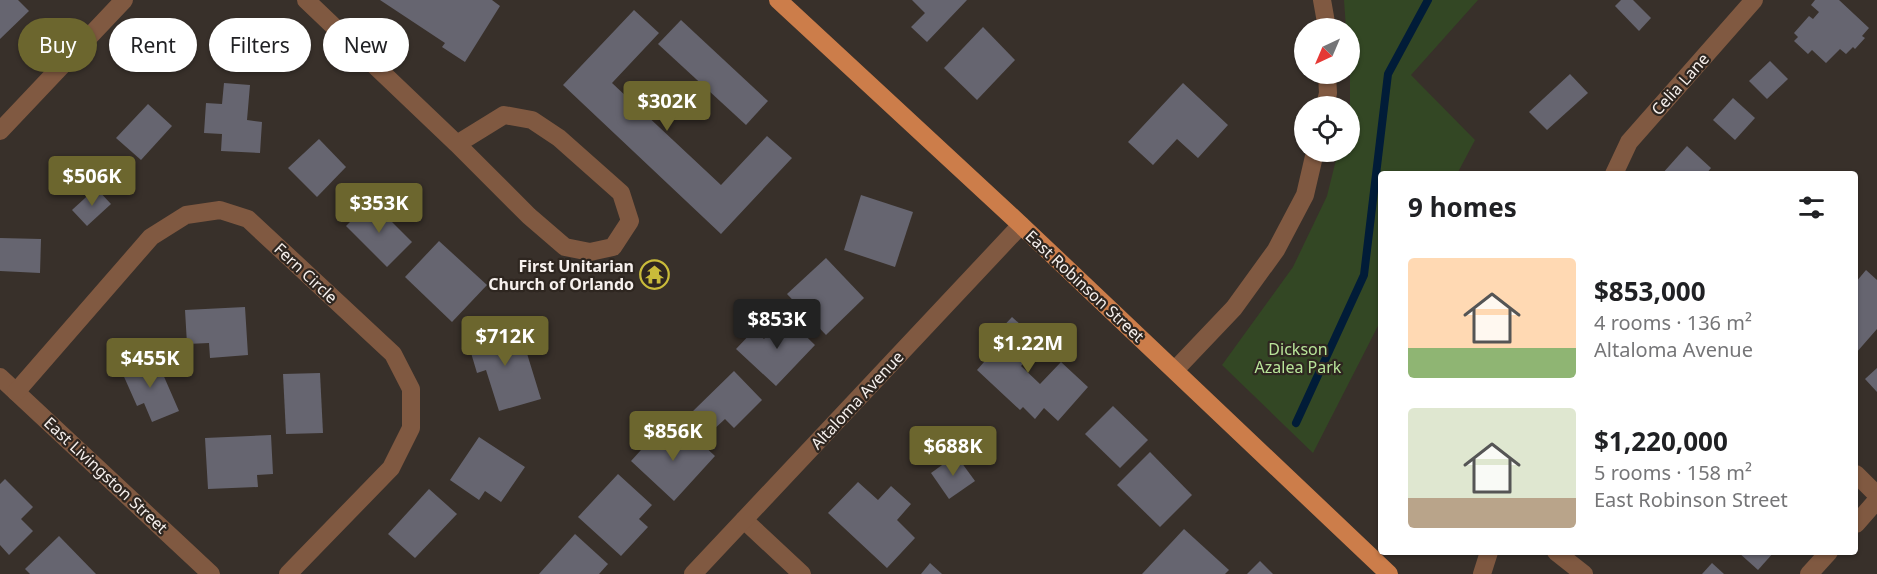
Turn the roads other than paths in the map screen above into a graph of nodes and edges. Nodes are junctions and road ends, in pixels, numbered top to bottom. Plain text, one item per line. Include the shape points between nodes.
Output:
1 (124, 0) edge
2 (306, 0) edge
3 (778, 0) edge
4 (1322, 0) edge
5 (1754, 0) edge
6 (1325, 18) edge
7 (0, 131) edge
8 (457, 144) junction
9 (1313, 162) edge
10 (1615, 171) edge
11 (1021, 225) junction
12 (1174, 370) junction
13 (0, 377) edge
14 (16, 392) junction
15 (1858, 476) edge
16 (1877, 495) edge
17 (1877, 500) edge
18 (744, 520) junction
19 (1858, 522) edge
20 (1488, 555) edge
21 (1560, 555) edge
22 (1826, 555) edge
23 (211, 574) edge
24 (288, 574) edge
25 (693, 574) edge
26 (802, 574) edge
27 (1389, 574) edge
28 (1482, 574) edge
29 (1584, 574) edge
30 (1809, 574) edge

1 - 7 street
2 - 8 street
3 - 11 main road, East Robinson Street
4 - 6 street
5 - 10 street, Celia Lane via 1629,142
8 - 8 street via 565,247 590,252 613,247 630,221 621,193 559,138 532,120 504,115
9 - 12 street via 1305,195 1276,250 1234,308
11 - 12 main road, East Robinson Street
11 - 18 street, Altaloma Avenue
12 - 27 main road, East Robinson Street
13 - 14 street, East Livingston Street
14 - 23 street, East Livingston Street
14 - 24 street, Fern Circle via 151,237 186,215 220,210 248,219 393,354 411,389 411,428 391,468
15 - 16 street
17 - 19 street
18 - 25 street, Altaloma Avenue
18 - 26 street
20 - 28 street
21 - 29 street
22 - 30 street

